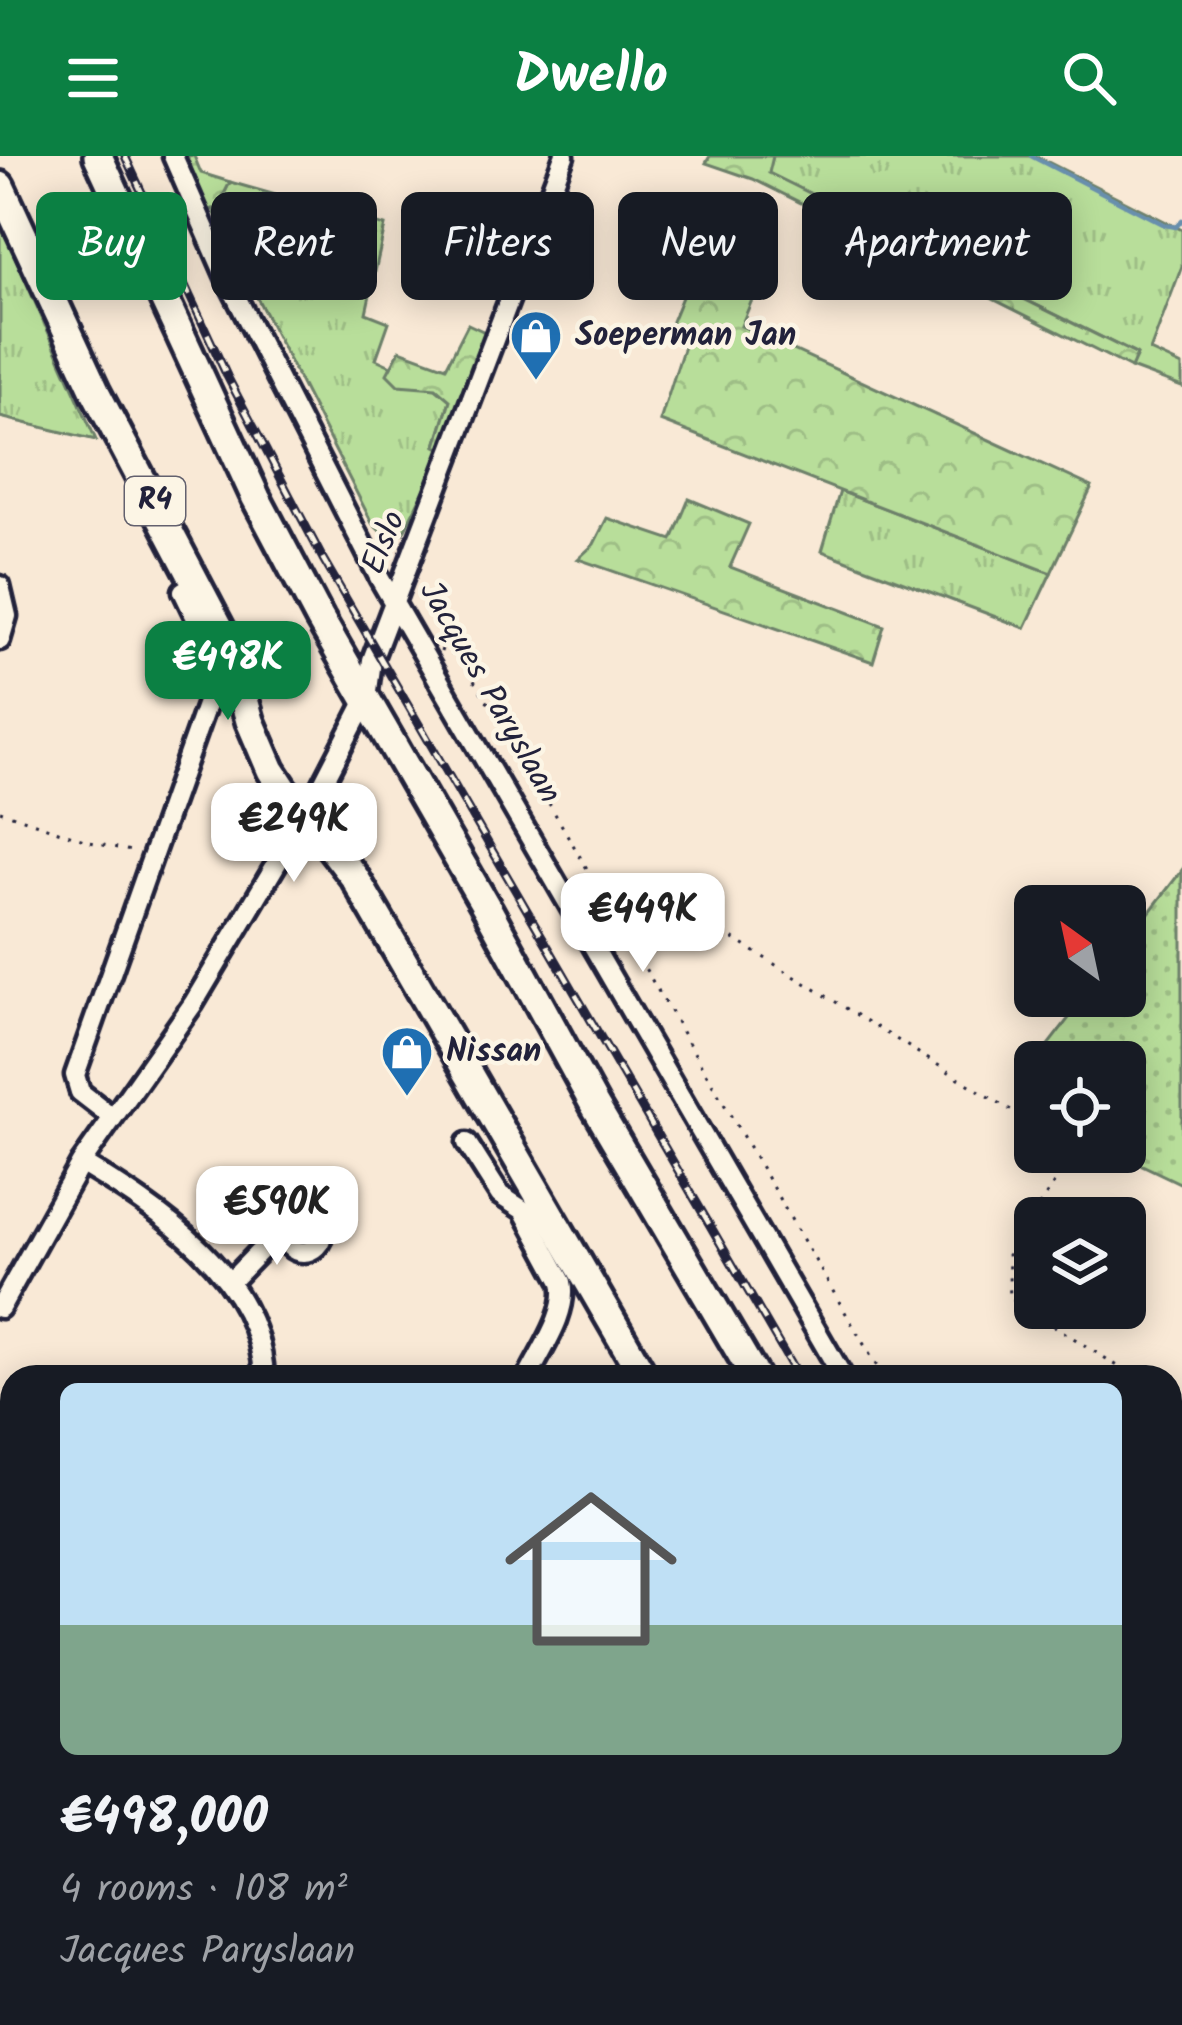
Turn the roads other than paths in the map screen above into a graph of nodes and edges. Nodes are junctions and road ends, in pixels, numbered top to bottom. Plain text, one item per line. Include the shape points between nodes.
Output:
1 (98, 156) edge
2 (172, 156) edge
3 (564, 156) edge
4 (0, 186) edge
5 (0, 586) edge
6 (183, 591) dead end
7 (394, 601) junction
8 (0, 640) edge
9 (367, 698) junction
10 (303, 819) junction
11 (111, 1116) junction
12 (466, 1143) dead end
13 (81, 1163) junction
14 (289, 1220) dead end
15 (230, 1282) junction
16 (0, 1308) edge
17 (262, 1365) edge
18 (534, 1365) edge
19 (637, 1365) edge
20 (748, 1365) edge
21 (836, 1365) edge

1 - 9 highway via 256,498
2 - 7 street, Jacques Paryslaan
3 - 7 street, Elslo
4 - 10 highway, R4 via 96,393 229,646 250,721
5 - 8 street via 7,616
6 - 11 street via 208,643 211,691 76,1075 80,1092
7 - 9 street, Elslo
7 - 21 street, Jacques Paryslaan
9 - 10 street, Elslo
9 - 20 highway
10 - 11 street, Elslo via 193,1004
10 - 19 highway, R4 via 355,878
11 - 13 street, Elslo
12 - 18 street via 500,1195 523,1210 562,1282 559,1312
13 - 15 street via 147,1203
13 - 16 street, Elslo
14 - 15 street
15 - 17 street via 257,1329

